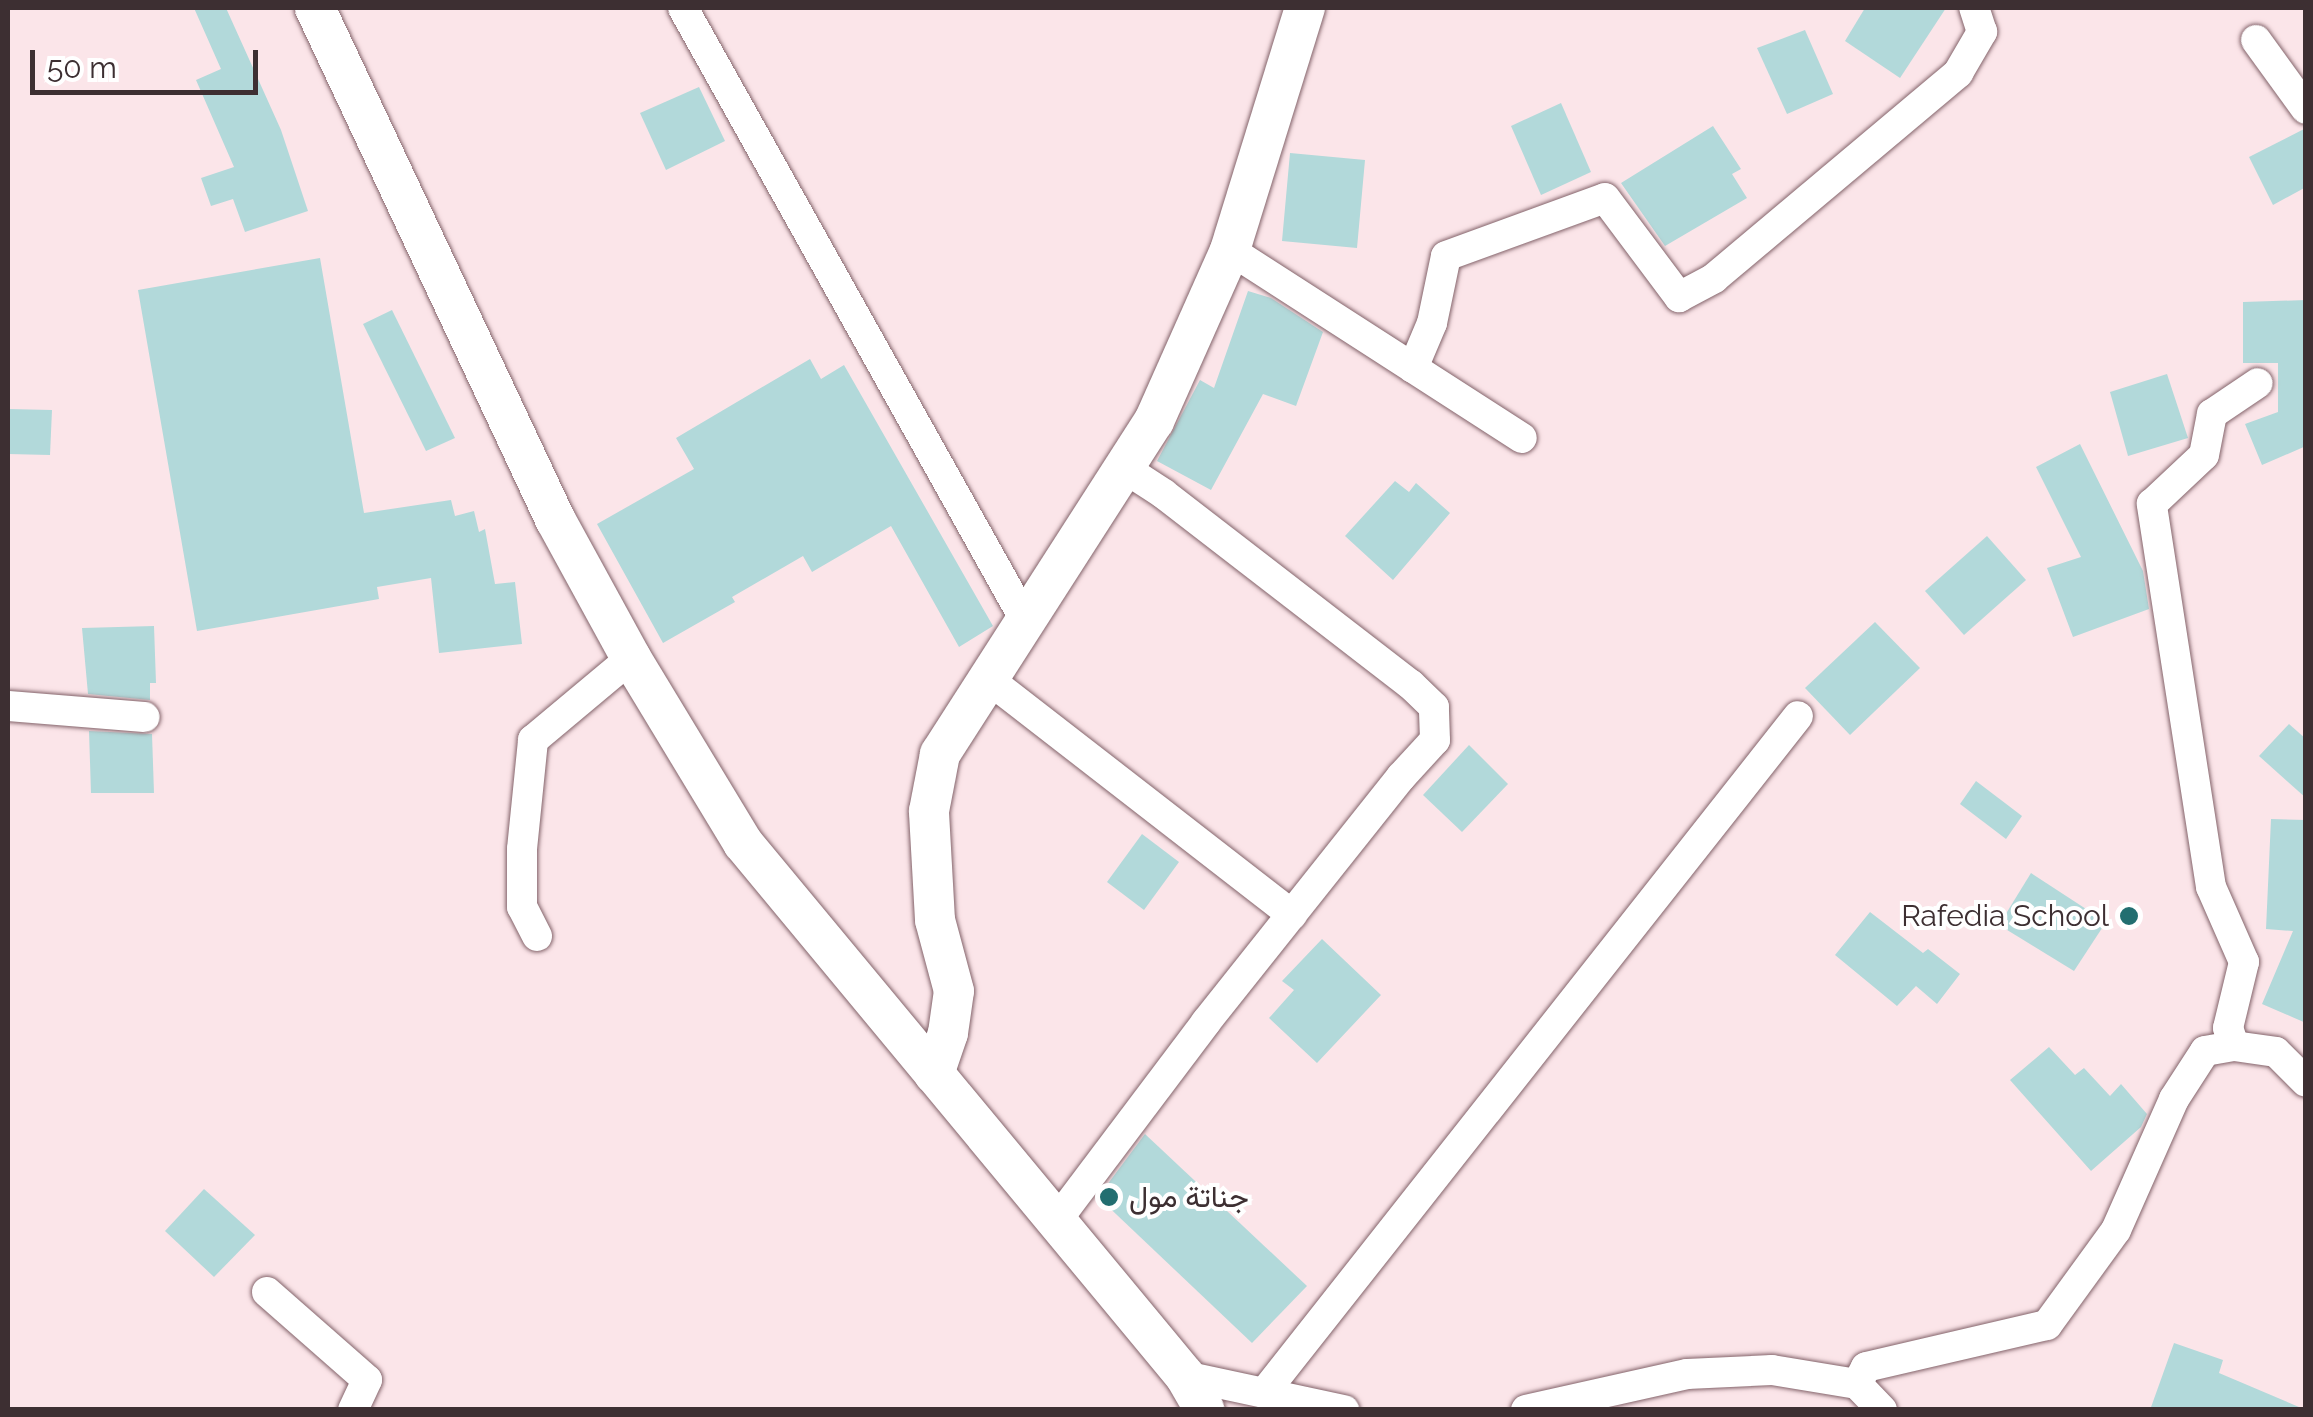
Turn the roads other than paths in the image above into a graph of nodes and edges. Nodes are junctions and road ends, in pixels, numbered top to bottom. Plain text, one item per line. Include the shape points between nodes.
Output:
1 (315, 8) edge
2 (683, 8) edge
3 (1305, 8) edge
4 (1974, 8) edge
5 (2256, 40) dead end
6 (2306, 108) edge
7 (1230, 250) junction
8 (1412, 368) junction
9 (2258, 382) dead end
10 (1522, 438) dead end
11 (1124, 468) junction
12 (1025, 620) junction
13 (630, 658) junction
14 (988, 678) junction
15 (8, 706) edge
16 (1798, 716) dead end
17 (145, 717) dead end
18 (1292, 915) junction
19 (538, 936) dead end
20 (2234, 1046) junction
21 (934, 1074) junction
22 (2306, 1082) edge
23 (1057, 1220) junction
24 (267, 1292) dead end
25 (1857, 1384) junction
26 (1195, 1393) edge
27 (1258, 1401) edge
28 (353, 1410) edge
29 (1344, 1410) edge
30 (1526, 1410) edge
31 (1882, 1410) edge

1 - 13 street via 556,519
2 - 12 street
3 - 7 street
4 - 8 street via 1982,32 1958,73 1714,278 1679,297 1605,198 1446,256 1432,323
5 - 6 street
7 - 8 street
7 - 11 street via 1154,421
8 - 10 street
9 - 20 street via 2212,414 2204,455 2152,504 2212,887 2244,962 2228,1028
11 - 12 street
11 - 18 street via 1434,708 1436,740
12 - 14 street
13 - 19 street via 533,740 522,907
13 - 21 street via 743,843
14 - 18 street
14 - 21 street via 940,754 929,811 935,920 954,991
15 - 17 street
16 - 27 street
18 - 23 street
20 - 22 street via 2276,1052
20 - 25 street via 2205,1052 2174,1099 2116,1230 2047,1325 1866,1367
21 - 23 street
23 - 26 street
24 - 28 street via 367,1380
25 - 30 street via 1772,1370 1686,1374
25 - 31 street
26 - 27 street
27 - 29 street via 1298,1400

